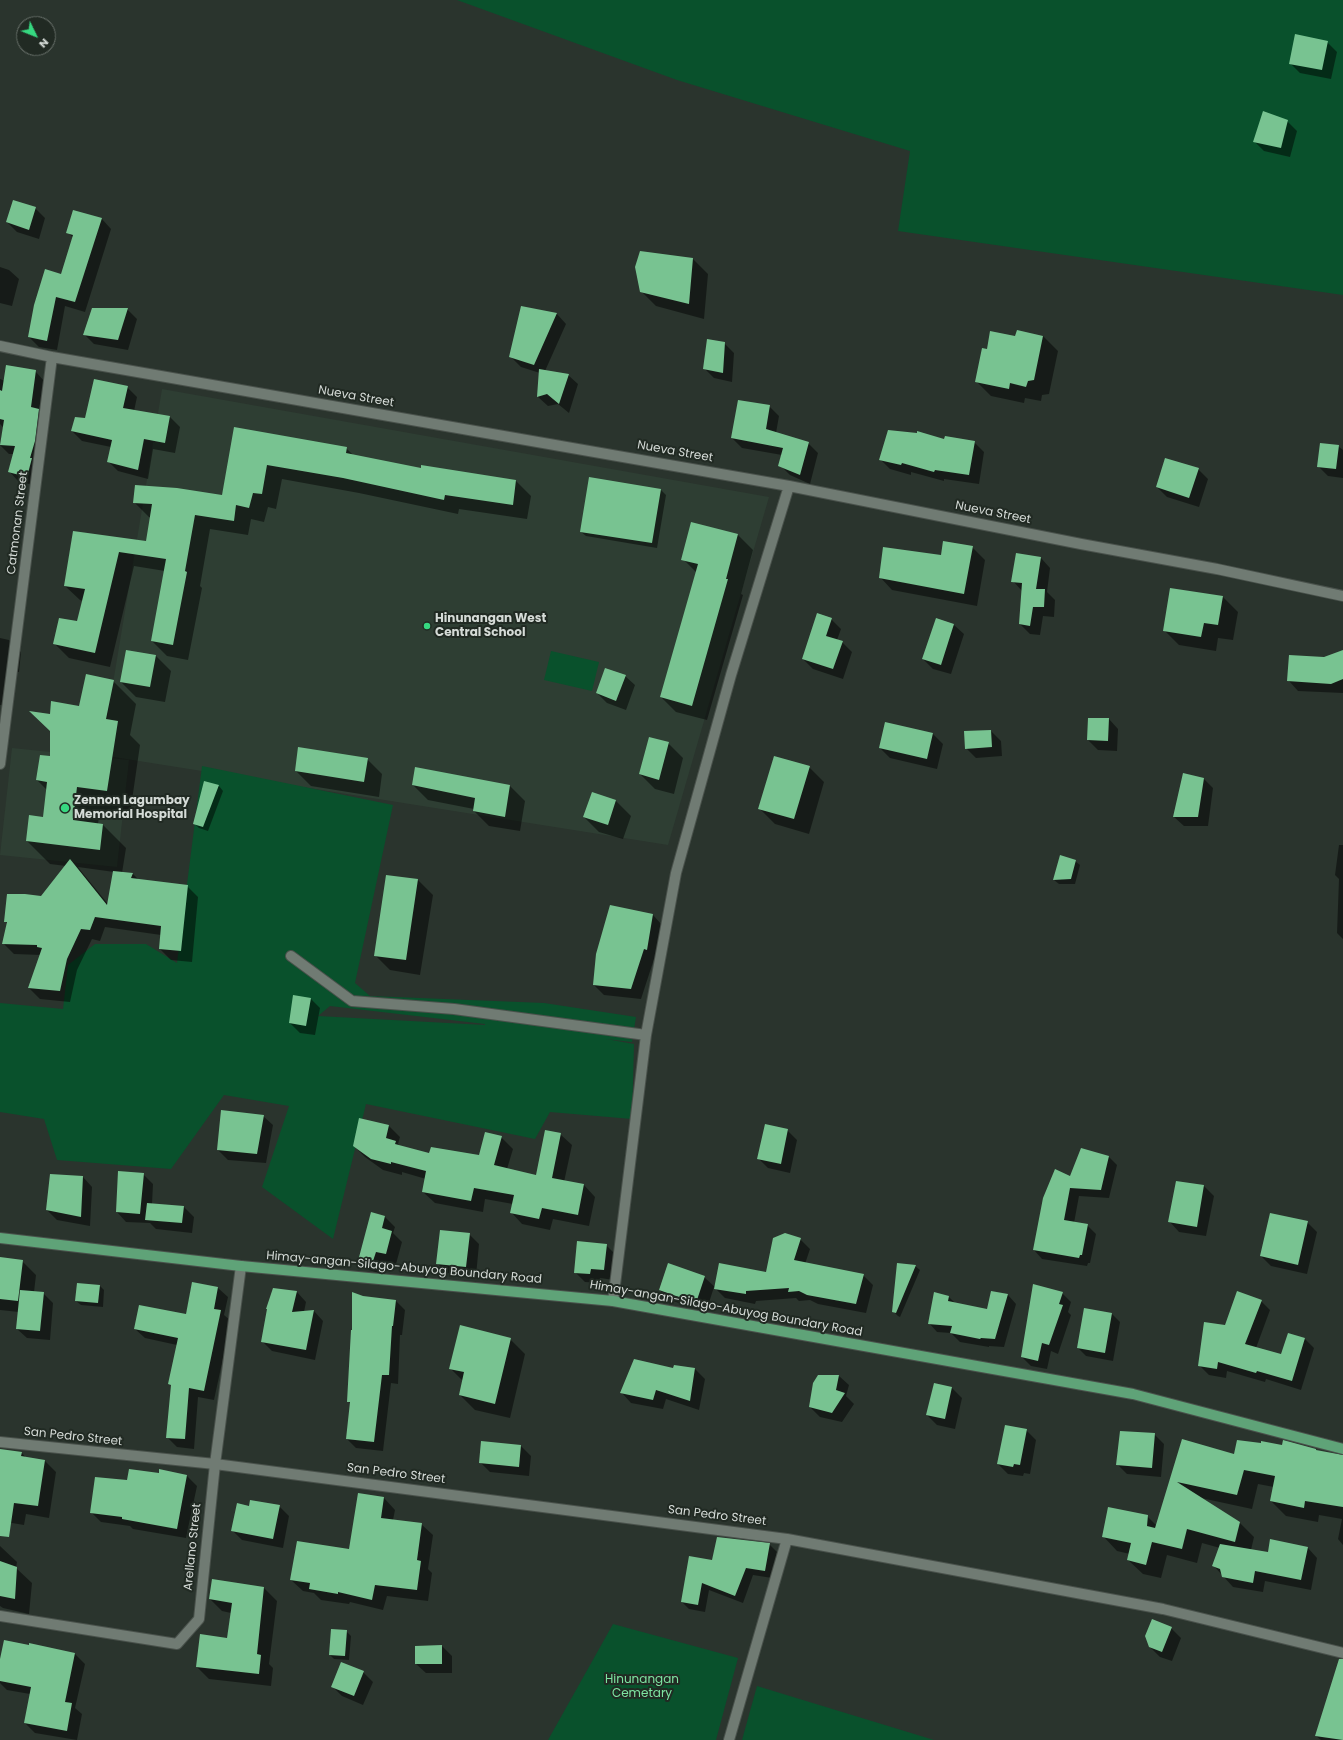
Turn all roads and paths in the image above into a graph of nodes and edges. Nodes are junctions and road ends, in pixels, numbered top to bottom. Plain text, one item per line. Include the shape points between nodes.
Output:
1 (0, 346) edge
2 (52, 357) junction
3 (789, 486) junction
4 (1343, 596) edge
5 (0, 764) edge
6 (291, 956) dead end
7 (646, 1035) junction
8 (0, 1238) edge
9 (241, 1266) junction
10 (612, 1301) junction
11 (0, 1442) edge
12 (1343, 1449) edge
13 (215, 1464) junction
14 (787, 1539) junction
15 (0, 1616) edge
16 (1343, 1653) edge
17 (729, 1740) edge

1 - 2 street, Nueva Street
2 - 3 street, Nueva Street
2 - 5 street, Catmonan Street
3 - 4 street, Nueva Street
3 - 7 street via 731,675 676,873
6 - 7 street via 352,1001 454,1009
7 - 10 street
8 - 9 main road, Himay-angan-Silago-Abuyog Boundary Road
9 - 10 main road, Himay-angan-Silago-Abuyog Boundary Road
9 - 13 street, Arellano Street
10 - 12 main road, Himay-angan-Silago-Abuyog Boundary Road via 1132,1394
11 - 13 street, San Pedro Street
13 - 14 street, San Pedro Street
13 - 15 street, Arellano Street via 198,1619 177,1644
14 - 16 street, San Pedro Street via 1162,1609
14 - 17 street

